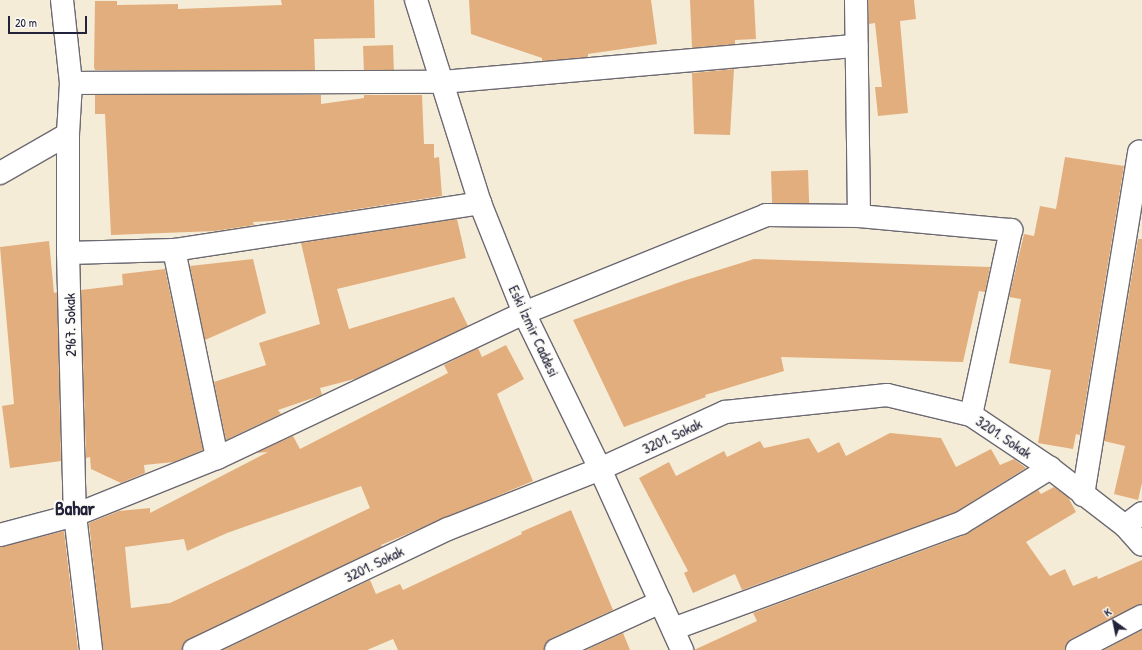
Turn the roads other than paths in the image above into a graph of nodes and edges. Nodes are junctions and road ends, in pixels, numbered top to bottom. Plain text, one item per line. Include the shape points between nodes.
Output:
1 (62, 0) edge
2 (416, 0) edge
3 (856, 0) edge
4 (856, 46) junction
5 (442, 82) junction
6 (71, 83) junction
7 (68, 134) junction
8 (1139, 152) dead end
9 (0, 173) edge
10 (480, 203) junction
11 (860, 216) junction
12 (174, 250) junction
13 (68, 252) junction
14 (524, 313) junction
15 (971, 414) junction
16 (217, 458) junction
17 (1050, 468) junction
18 (600, 469) junction
19 (1083, 495) junction
20 (1142, 513) edge
21 (75, 515) junction
22 (1125, 526) junction
23 (0, 535) edge
24 (1142, 545) edge
25 (661, 602) junction
26 (1142, 616) edge
27 (673, 629) junction
28 (91, 650) edge
29 (194, 650) edge
30 (556, 650) edge
31 (682, 650) edge
32 (1077, 650) edge

1 - 6 street, 2967. Sokak
2 - 5 street, Eski İzmir Caddesi
3 - 4 street
4 - 5 street
4 - 11 street
5 - 6 street
5 - 10 street, Eski İzmir Caddesi
6 - 7 street, 2967. Sokak
7 - 9 street
7 - 13 street, 2967. Sokak
8 - 19 street
10 - 12 street
10 - 14 street, Eski İzmir Caddesi
11 - 14 street via 766,216
11 - 15 street via 1011,230
12 - 13 street
12 - 16 street
13 - 21 street, 2967. Sokak
14 - 16 street
14 - 18 street, Eski İzmir Caddesi
15 - 17 street, 3201. Sokak
15 - 18 street, 3201. Sokak via 887,395 725,412
16 - 21 street
17 - 19 street, 3201. Sokak
17 - 27 street via 961,523
18 - 25 street, Eski İzmir Caddesi
18 - 29 street, 3201. Sokak via 448,529
19 - 22 street, 3201. Sokak
20 - 22 street
21 - 23 street
21 - 28 street, 2967. Sokak
22 - 24 street, 3201. Sokak
25 - 27 street, Eski İzmir Caddesi
25 - 30 street
26 - 32 street
27 - 31 street, Eski İzmir Caddesi

